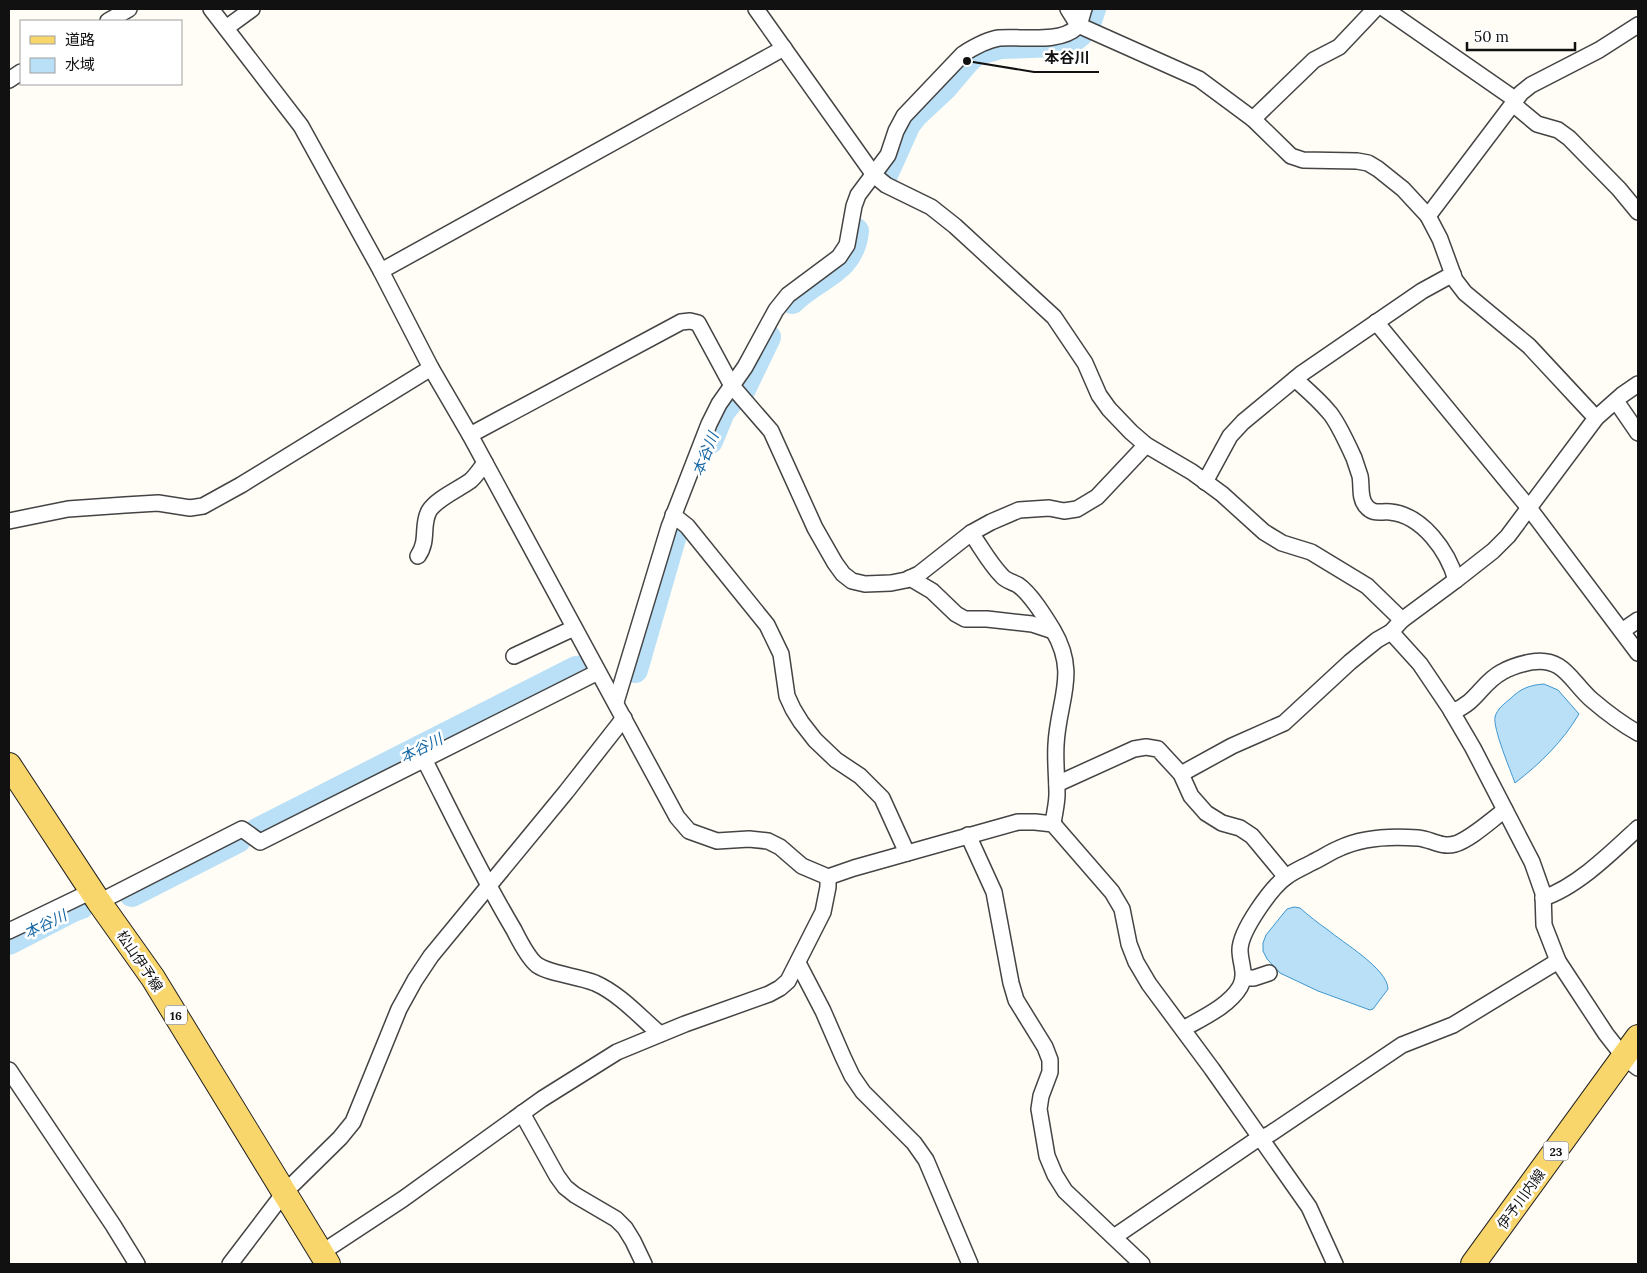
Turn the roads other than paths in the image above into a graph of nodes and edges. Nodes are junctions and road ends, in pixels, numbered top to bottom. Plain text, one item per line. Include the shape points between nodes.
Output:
1 (129, 9) edge
2 (211, 9) edge
3 (252, 9) edge
4 (756, 9) edge
5 (1068, 9) edge
6 (1084, 9) edge
7 (1376, 9) edge
8 (1385, 9) edge
9 (110, 20) edge
10 (1638, 25) edge
11 (1078, 26) junction
12 (226, 28) junction
13 (784, 48) junction
14 (20, 73) edge
15 (9, 80) edge
16 (1514, 102) junction
17 (1253, 119) junction
18 (874, 175) junction
19 (1638, 212) edge
20 (1428, 216) junction
21 (381, 271) junction
22 (1453, 274) junction
23 (1376, 322) junction
24 (431, 368) junction
25 (1295, 379) junction
26 (1638, 384) edge
27 (732, 386) junction
28 (1616, 401) junction
29 (1596, 418) junction
30 (1638, 432) edge
31 (470, 435) junction
32 (1146, 445) junction
33 (485, 463) junction
34 (1205, 482) junction
35 (1529, 508) junction
36 (673, 515) junction
37 (9, 521) edge
38 (971, 533) junction
39 (418, 556) dead end
40 (910, 578) junction
41 (1456, 580) junction
42 (1402, 620) junction
43 (1638, 620) edge
44 (574, 628) junction
45 (1054, 631) junction
46 (1622, 631) junction
47 (1391, 632) junction
48 (1638, 653) edge
49 (514, 656) dead end
50 (598, 672) junction
51 (616, 702) junction
52 (1452, 712) junction
53 (624, 718) junction
54 (1638, 734) edge
55 (424, 759) junction
56 (9, 765) edge
57 (1181, 774) junction
58 (1057, 784) junction
59 (1505, 810) junction
60 (1053, 824) junction
61 (1638, 828) edge
62 (968, 835) junction
63 (907, 853) junction
64 (828, 877) junction
65 (1286, 877) junction
66 (489, 886) junction
67 (95, 896) junction
68 (1544, 898) junction
69 (9, 931) edge
70 (1558, 961) junction
71 (798, 963) junction
72 (1269, 973) dead end
73 (1244, 978) junction
74 (1183, 1029) junction
75 (660, 1034) junction
76 (1638, 1037) edge
77 (1631, 1063) edge
78 (9, 1070) edge
79 (522, 1114) junction
80 (1261, 1138) junction
81 (284, 1192) junction
82 (1114, 1237) junction
83 (325, 1259) edge
84 (136, 1264) edge
85 (230, 1264) edge
86 (644, 1264) edge
87 (970, 1264) edge
88 (1142, 1264) edge
89 (1335, 1264) edge
90 (1473, 1264) edge

1 - 9 street
2 - 12 street
3 - 12 street
4 - 13 street
5 - 11 street
6 - 11 street
7 - 17 street via 1338,47 1314,60
8 - 16 street
10 - 16 street via 1600,50 1531,85
11 - 17 street via 1199,79
11 - 18 street via 1058,37 997,38 964,54 904,116 888,155
12 - 21 street via 301,126
13 - 18 street
13 - 21 street
14 - 15 street
16 - 19 street via 1538,124 1558,130 1569,138
16 - 20 street
17 - 20 street via 1291,156 1303,160 1368,163 1403,189
18 - 27 street via 858,196 847,245 839,257 788,294
18 - 32 street via 886,185 931,207 1054,317 1086,363 1109,409
20 - 22 street
21 - 24 street
22 - 23 street
22 - 29 street via 1465,293 1528,346
23 - 25 street
23 - 35 street
24 - 31 street
24 - 37 street via 204,506 190,508 158,503 68,509
25 - 34 street via 1230,436
25 - 41 street via 1330,412 1353,457 1364,505 1371,511 1406,516 1420,524 1446,556
26 - 28 street
27 - 31 street via 698,323 681,322
27 - 36 street via 709,424
27 - 40 street via 771,431 815,528 843,574 852,581 865,584
28 - 29 street
28 - 30 street
29 - 35 street
31 - 33 street
32 - 34 street
32 - 38 street via 1098,497 1077,509 1019,510
33 - 39 street via 471,480 430,510 424,548
33 - 44 street
34 - 42 street via 1282,544 1311,552 1366,586
35 - 41 street via 1493,551
35 - 46 street
36 - 51 street
36 - 63 street via 687,526 767,625 781,654 792,709 814,740 882,798
38 - 40 street via 920,574
38 - 45 street via 1002,577 1026,593
40 - 45 street via 932,591 965,619 1032,624
41 - 42 street
42 - 47 street
43 - 46 street
44 - 49 street
44 - 50 street
45 - 58 street via 1067,676 1057,725
46 - 48 street
47 - 52 street via 1420,664
47 - 57 street via 1350,662 1284,723
50 - 51 street
50 - 55 street
51 - 53 street
52 - 54 street via 1472,701 1495,676 1520,664 1540,660 1555,663 1590,699
52 - 59 street
53 - 64 street via 677,817 690,831 717,841 768,841 802,866
53 - 66 street
55 - 66 street
55 - 67 street via 260,842 242,829
56 - 67 main road, 松山伊予線 / 16
57 - 58 street via 1158,749 1146,747 1134,749
57 - 65 street via 1191,796 1206,812 1252,836
58 - 60 street
59 - 65 street via 1455,844 1444,846 1420,838 1372,839 1340,848
59 - 68 street via 1532,862
60 - 62 street via 1018,822
60 - 74 street via 1112,892 1122,909 1136,962
61 - 68 street via 1574,883
62 - 63 street
62 - 82 street via 994,892 1016,1000 1050,1060 1050,1072 1039,1109 1047,1156 1065,1191
63 - 64 street
64 - 71 street via 823,912
65 - 73 street via 1270,894 1242,937 1240,949
66 - 75 street via 536,964 602,987
66 - 81 street via 415,980 399,1009 353,1122
67 - 69 street
67 - 81 main road, 松山伊予線 / 16 via 153,978
68 - 70 street via 1544,925
70 - 77 street via 1606,1034
70 - 80 street via 1453,1025 1402,1045
71 - 75 street via 788,981 769,994
71 - 87 street via 852,1076 926,1160
72 - 73 street
73 - 74 street via 1230,999
74 - 80 street
75 - 79 street via 617,1052
76 - 77 main road, 伊予川内線 / 23
77 - 90 main road, 伊予川内線 / 23
78 - 84 street
79 - 83 street
79 - 86 street via 565,1187 616,1219 629,1235
80 - 82 street
80 - 89 street via 1309,1207
81 - 83 main road, 松山伊予線 / 16
81 - 85 street
82 - 88 street

